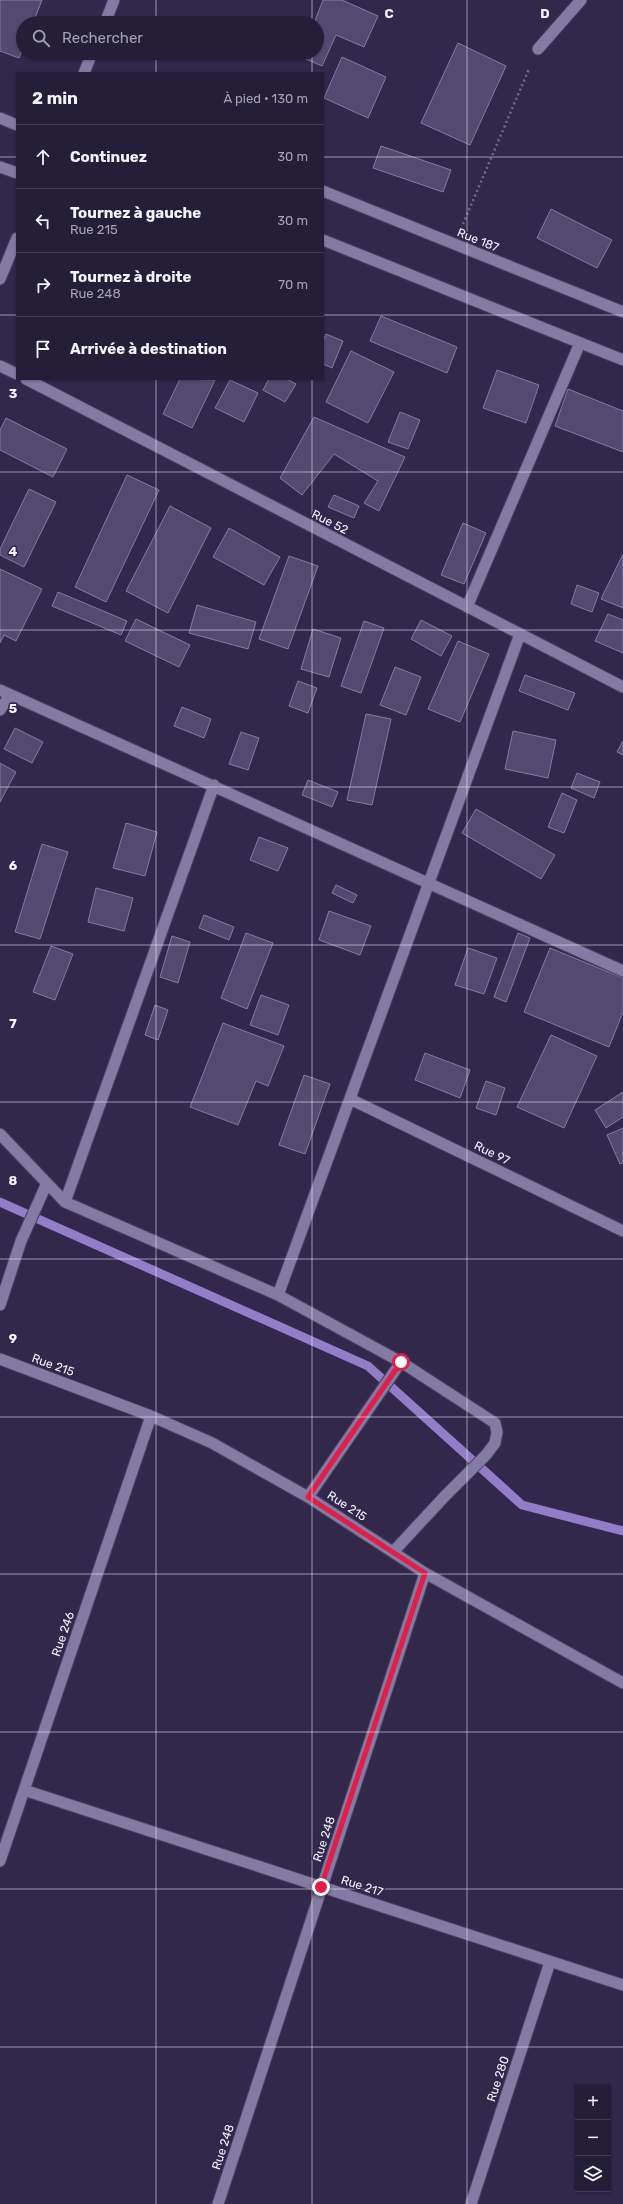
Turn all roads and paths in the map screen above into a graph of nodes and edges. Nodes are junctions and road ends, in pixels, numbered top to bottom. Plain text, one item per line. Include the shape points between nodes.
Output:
1 (114, 0) edge
2 (581, 0) edge
3 (108, 16) edge
4 (538, 49) joint
5 (89, 60) edge
6 (84, 72) edge
7 (0, 118) edge
8 (16, 125) edge
9 (0, 167) edge
10 (16, 173) edge
11 (324, 191) edge
12 (16, 240) edge
13 (324, 240) edge
14 (455, 244) junction
15 (0, 280) edge
16 (623, 312) edge
17 (580, 343) junction
18 (623, 360) edge
19 (0, 366) edge
20 (16, 374) edge
21 (28, 380) edge
22 (467, 607) junction
23 (520, 634) junction
24 (623, 687) edge
25 (5, 692) edge
26 (0, 710) edge
27 (214, 786) junction
28 (430, 883) junction
29 (623, 971) edge
30 (350, 1099) junction
31 (0, 1134) edge
32 (47, 1183) junction
33 (65, 1202) junction
34 (623, 1231) edge
35 (278, 1295) junction
36 (0, 1305) edge
37 (0, 1359) edge
38 (401, 1362) junction
39 (151, 1416) junction
40 (308, 1497) junction
41 (393, 1552) junction
42 (425, 1573) junction
43 (623, 1683) edge
44 (24, 1790) junction
45 (0, 1861) edge
46 (321, 1887) junction
47 (550, 1962) junction
48 (623, 1985) edge
49 (218, 2204) edge
50 (471, 2204) edge

1 - 3 street
2 - 4 street
4 - 14 path
5 - 6 street
7 - 8 street
9 - 10 street
11 - 14 street, Rue 187
12 - 15 street
13 - 17 street
14 - 16 street, Rue 187
17 - 18 street
17 - 22 street
19 - 20 street
21 - 22 street, Rue 52
22 - 23 street, Rue 52
23 - 24 street, Rue 52
23 - 28 street
25 - 26 street
25 - 27 street
27 - 28 street
27 - 33 street
28 - 29 street
28 - 30 street
30 - 34 street, Rue 97
30 - 35 street
31 - 32 street
32 - 33 street
32 - 36 street via 21,1241
33 - 35 street
35 - 38 street
37 - 39 street, Rue 215
38 - 40 street
38 - 41 street via 495,1423 497,1432 495,1443 486,1455
39 - 40 street, Rue 215 via 212,1443
39 - 44 street, Rue 246
40 - 41 street, Rue 215
41 - 42 street, Rue 215
42 - 43 street, Rue 215
42 - 46 street, Rue 248
44 - 45 street, Rue 246
44 - 46 street, Rue 217
46 - 47 street, Rue 217
46 - 49 street, Rue 248
47 - 48 street, Rue 217
47 - 50 street, Rue 280

